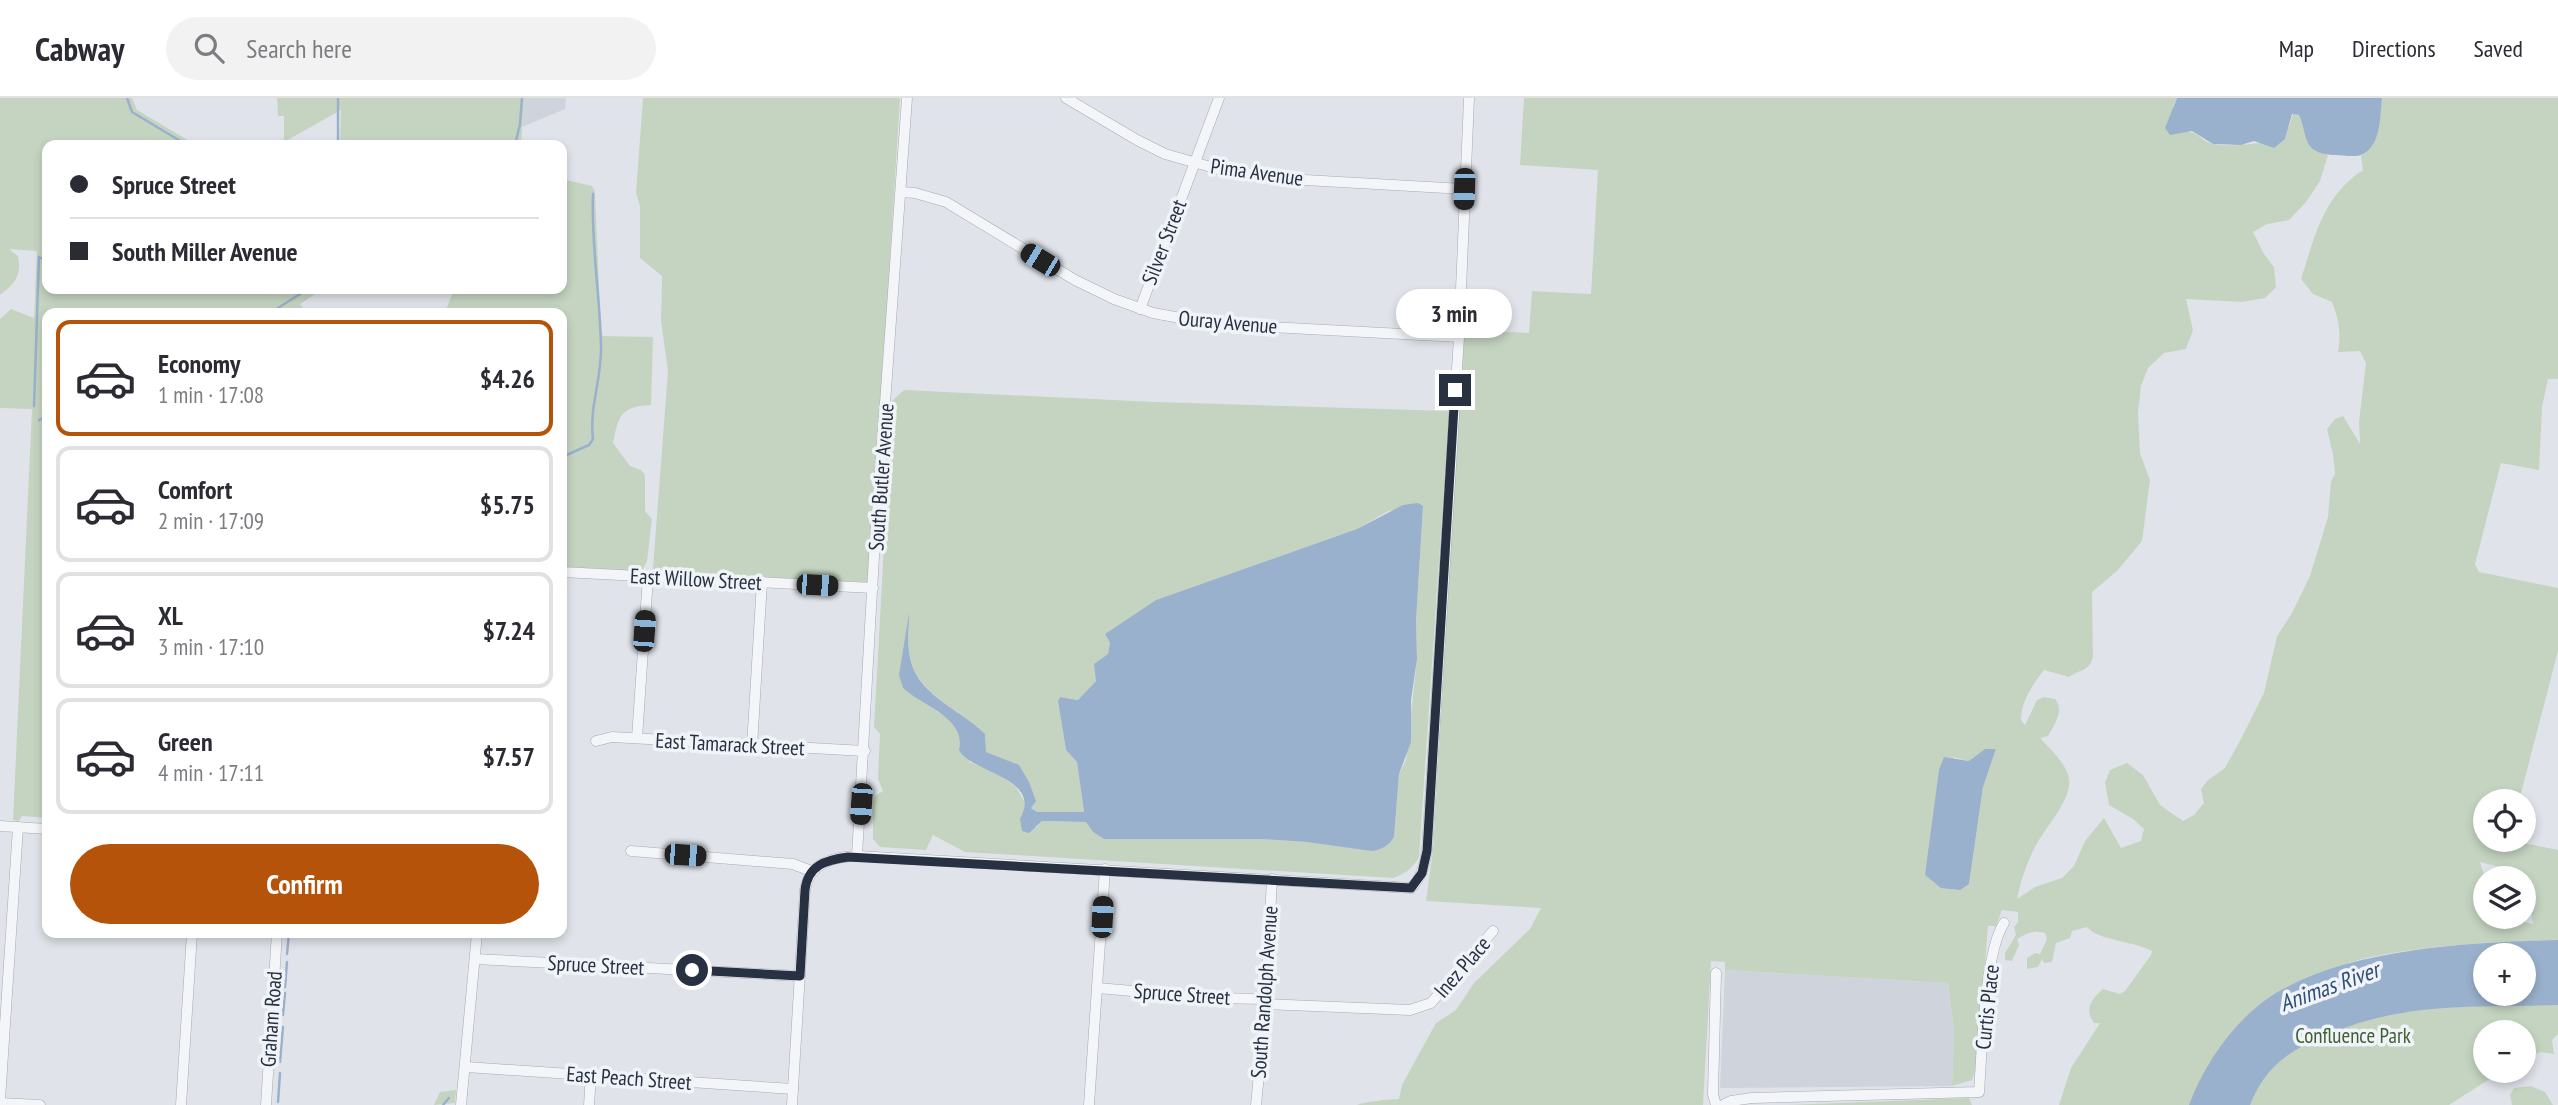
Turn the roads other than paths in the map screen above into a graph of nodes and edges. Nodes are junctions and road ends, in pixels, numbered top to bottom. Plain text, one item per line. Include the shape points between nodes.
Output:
1 (907, 98) edge
2 (1066, 98) edge
3 (1219, 98) edge
4 (1469, 98) edge
5 (1194, 163) junction
6 (1464, 189) junction
7 (901, 192) junction
8 (1140, 309) junction
9 (1459, 337) junction
10 (567, 572) edge
11 (648, 577) junction
12 (762, 582) junction
13 (873, 589) junction
14 (637, 738) junction
15 (596, 741) dead end
16 (752, 746) junction
17 (865, 751) junction
18 (0, 826) edge
19 (18, 827) junction
20 (42, 829) edge
21 (631, 851) dead end
22 (857, 856) junction
23 (1105, 869) junction
24 (811, 871) junction
25 (1272, 879) junction
26 (2004, 923) dead end
27 (1493, 931) dead end
28 (192, 938) edge
29 (277, 938) edge
30 (477, 938) edge
31 (475, 959) junction
32 (1716, 973) dead end
33 (800, 976) junction
34 (1098, 989) junction
35 (1266, 1001) junction
36 (1431, 1003) joint
37 (466, 1067) junction
38 (591, 1075) junction
39 (793, 1089) junction
40 (0, 1101) edge
41 (40, 1105) edge
42 (181, 1105) edge
43 (266, 1105) edge
44 (461, 1105) edge
45 (589, 1105) edge
46 (792, 1105) edge
47 (1089, 1105) edge
48 (1256, 1105) edge
49 (1716, 1105) edge
50 (1723, 1105) edge

1 - 7 street, South Butler Avenue
2 - 5 street, Pima Avenue via 1137,140
3 - 5 street, Silver Street
4 - 6 street
5 - 6 street, Pima Avenue via 1287,179
5 - 8 street, Silver Street
6 - 9 street
7 - 8 street, Ouray Avenue via 930,196 964,210 1075,280
7 - 13 street, South Butler Avenue
8 - 9 street, Ouray Avenue via 1196,322
9 - 25 street via 1422,873 1411,888
10 - 11 street, East Willow Street
11 - 12 street, East Willow Street
11 - 14 street
12 - 13 street, East Willow Street
12 - 16 street
13 - 17 street, South Butler Avenue
14 - 15 street, East Tamarack Street
14 - 16 street, East Tamarack Street
16 - 17 street, East Tamarack Street
17 - 22 street, South Butler Avenue
18 - 19 street
19 - 20 street
19 - 40 street
21 - 24 street via 793,864
22 - 23 street
22 - 24 street via 829,861
23 - 25 street
23 - 34 street
24 - 33 street via 805,890
25 - 35 street, South Randolph Avenue
26 - 50 street, Curtis Place via 1992,959 1979,1093 1752,1098
27 - 36 street, Inez Place
28 - 42 street
29 - 43 street, Graham Road
30 - 31 street
31 - 33 street, Spruce Street
31 - 37 street
32 - 49 street
33 - 39 street
34 - 35 street, Spruce Street
34 - 47 street
35 - 36 street, Spruce Street via 1410,1010
35 - 48 street, South Randolph Avenue
37 - 38 street, East Peach Street
37 - 44 street
38 - 39 street, East Peach Street
38 - 45 street
39 - 46 street
40 - 41 street

